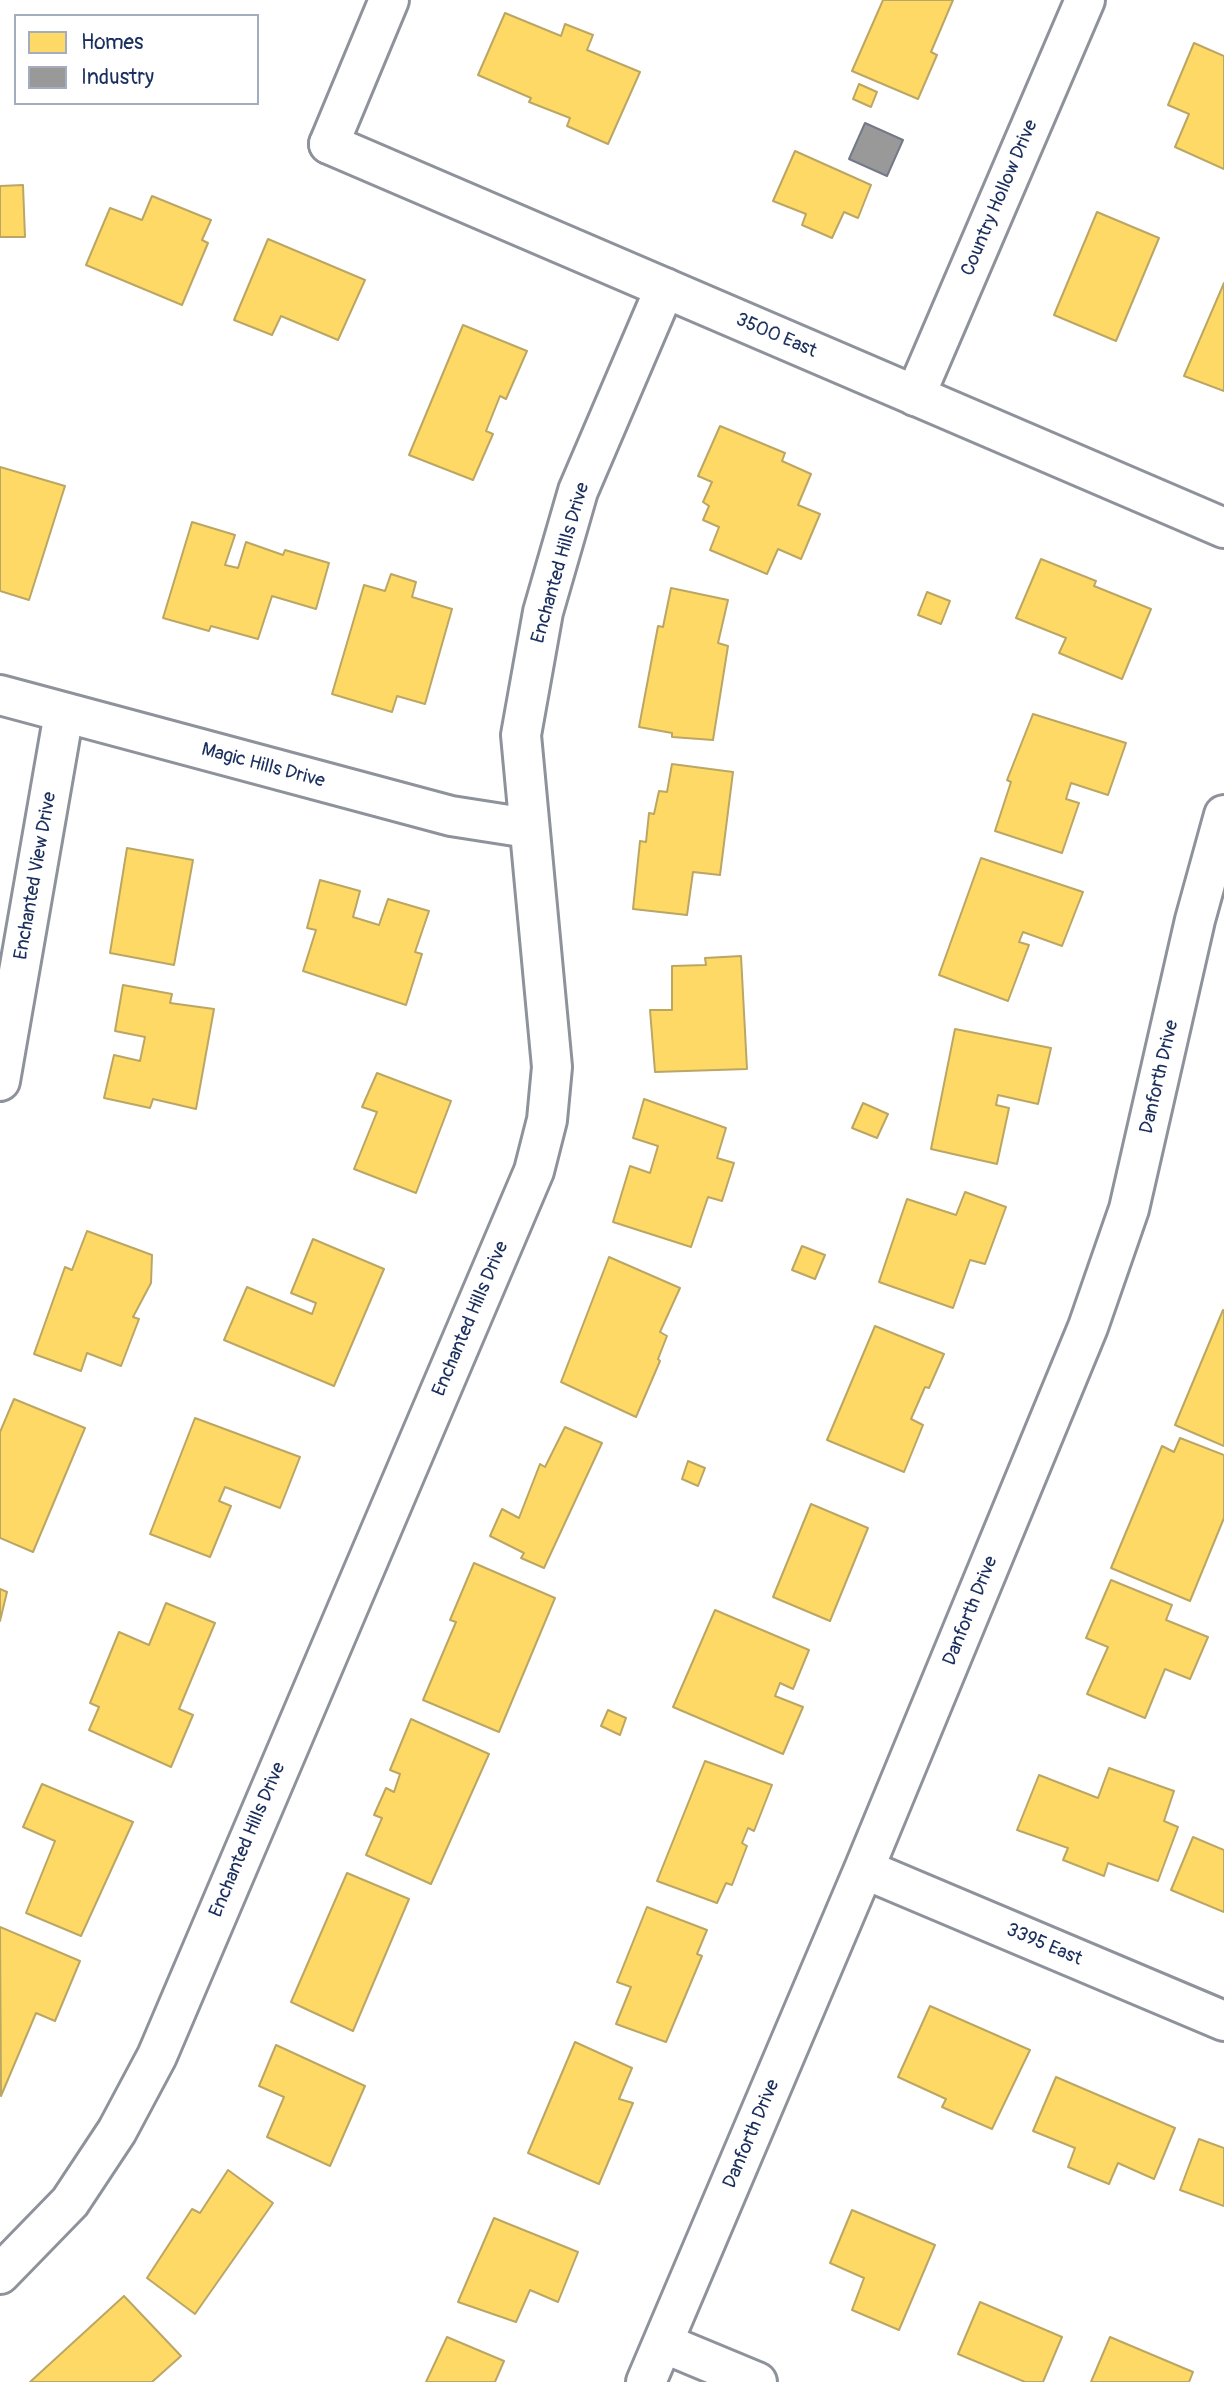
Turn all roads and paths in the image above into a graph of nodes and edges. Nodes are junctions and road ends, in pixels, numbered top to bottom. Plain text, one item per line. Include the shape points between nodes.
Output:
1 (389, 0) edge
2 (1085, 0) edge
3 (665, 288) junction
4 (915, 396) junction
5 (1224, 528) edge
6 (0, 695) edge
7 (64, 713) junction
8 (1224, 815) edge
9 (528, 828) junction
10 (0, 1081) edge
11 (864, 1869) junction
12 (1224, 2021) edge
13 (0, 2274) edge
14 (663, 2343) junction
15 (646, 2382) edge
16 (757, 2382) edge

1 - 3 street, 3500 East via 329,144
2 - 4 street, Country Hollow Drive
3 - 4 street, 3500 East
3 - 9 street, Enchanted Hills Drive via 578,491 542,612 521,735
4 - 5 street, 3500 East
6 - 7 street, Magic Hills Drive
7 - 9 street, Magic Hills Drive via 451,816
7 - 10 street, Enchanted View Drive
8 - 11 street, Danforth Drive via 1195,920 1129,1209 1088,1327
9 - 13 street, Enchanted Hills Drive via 552,1067 547,1120 534,1171 157,2056 117,2131 70,2203
11 - 12 street, 3395 East
11 - 14 street, Danforth Drive
14 - 15 street, Danforth Drive
14 - 16 street

